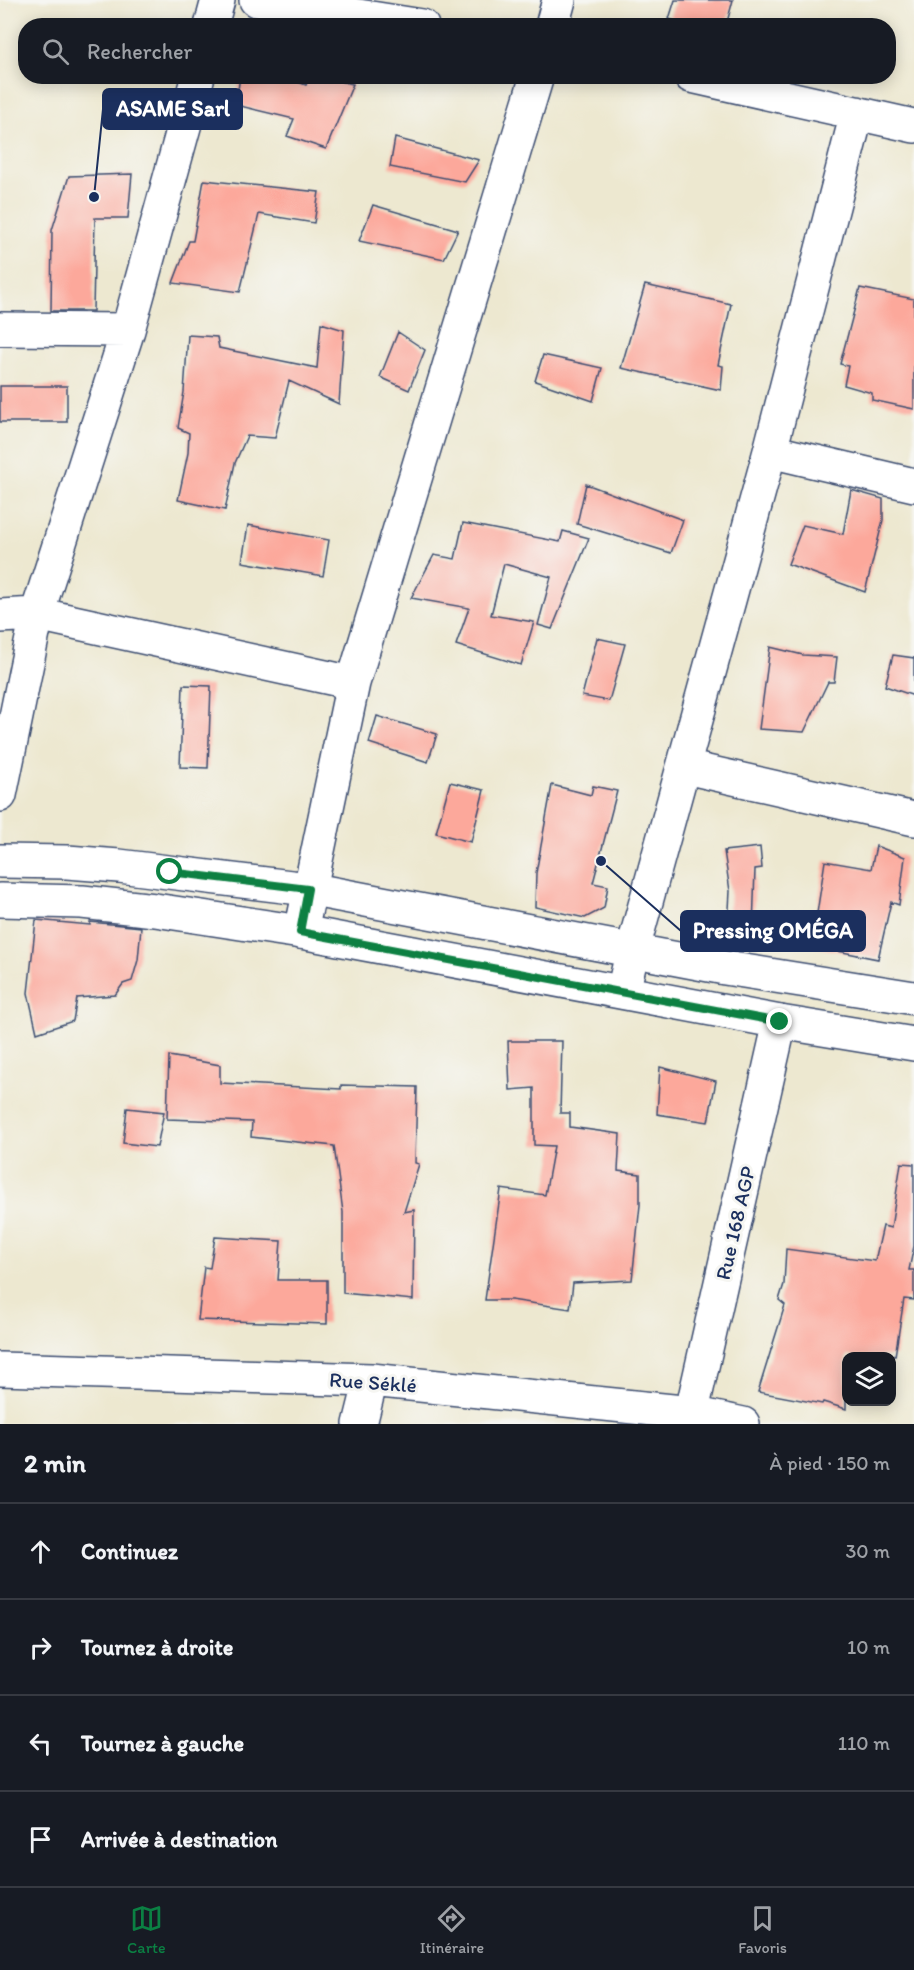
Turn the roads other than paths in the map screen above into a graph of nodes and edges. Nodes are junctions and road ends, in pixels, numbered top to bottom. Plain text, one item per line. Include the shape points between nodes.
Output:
1 (218, 0) edge
2 (256, 0) edge
3 (559, 0) edge
4 (214, 18) edge
5 (371, 18) edge
6 (554, 18) edge
7 (196, 84) edge
8 (535, 84) edge
9 (727, 84) edge
10 (857, 113) junction
11 (914, 126) edge
12 (0, 329) edge
13 (128, 330) junction
14 (770, 451) junction
15 (914, 485) edge
16 (37, 614) junction
17 (0, 616) edge
18 (353, 683) junction
19 (685, 767) junction
20 (0, 795) edge
21 (914, 819) edge
22 (0, 861) edge
23 (308, 889) junction
24 (0, 900) edge
25 (300, 932) junction
26 (633, 949) junction
27 (623, 992) junction
28 (914, 998) edge
29 (780, 1022) junction
30 (914, 1044) edge
31 (0, 1369) edge
32 (371, 1380) junction
33 (691, 1419) edge
34 (360, 1424) edge
35 (743, 1424) edge

1 - 4 street
2 - 5 street
3 - 6 street
7 - 13 street
8 - 18 street
9 - 10 street
10 - 11 street
10 - 14 street
12 - 13 street
13 - 16 street
14 - 15 street
14 - 19 street
16 - 17 street
16 - 18 street
16 - 20 street
18 - 23 street
19 - 21 street
19 - 26 street
22 - 23 street via 119,866
23 - 25 street
23 - 26 street
24 - 25 street via 82,902
25 - 27 street
26 - 27 street
26 - 28 street
27 - 29 street
29 - 30 street
29 - 33 street, Rue 168 AGP
31 - 32 street, Rue Séklé
32 - 33 street, Rue Séklé
32 - 34 street
33 - 35 street, Rue Séklé

